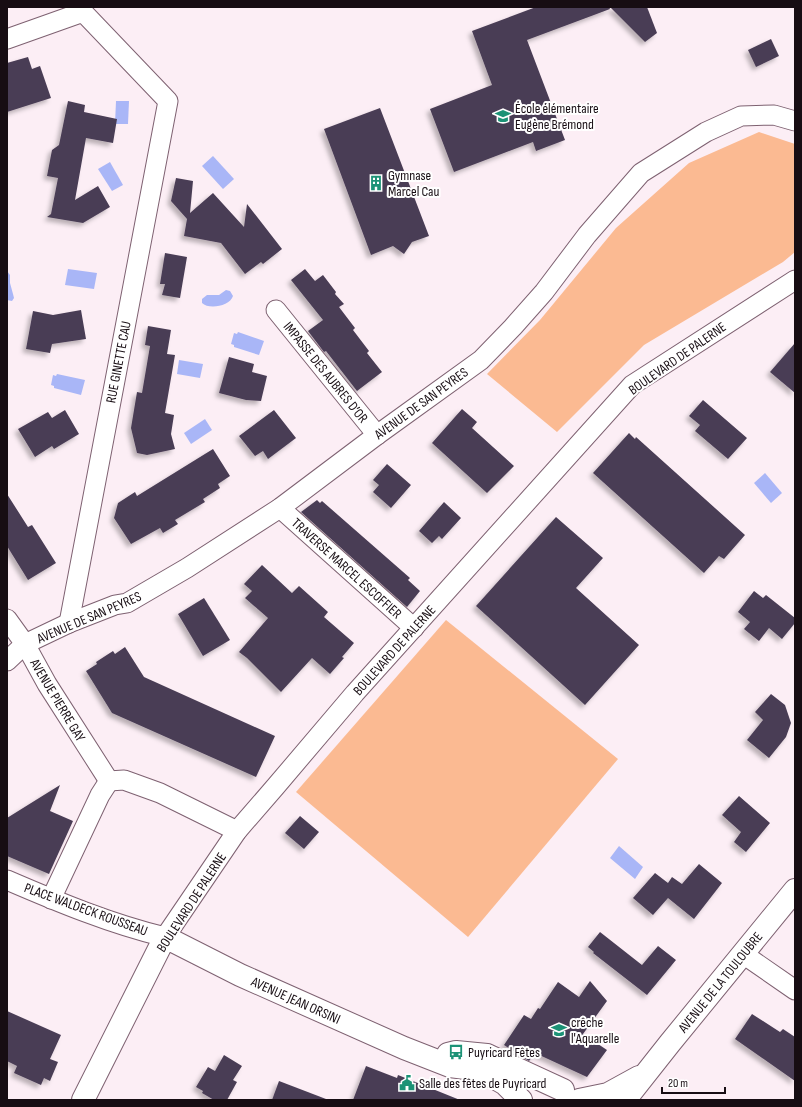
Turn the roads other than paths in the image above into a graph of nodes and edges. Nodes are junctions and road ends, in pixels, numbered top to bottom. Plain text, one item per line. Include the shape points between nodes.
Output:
1 (7, 39) edge
2 (795, 121) edge
3 (795, 280) edge
4 (276, 310) dead end
5 (376, 435) junction
6 (280, 508) junction
7 (7, 619) edge
8 (69, 623) junction
9 (414, 628) junction
10 (26, 644) junction
11 (7, 661) edge
12 (108, 781) junction
13 (237, 831) junction
14 (7, 880) edge
15 (795, 890) edge
16 (51, 899) junction
17 (165, 937) junction
18 (743, 954) junction
19 (795, 990) edge
20 (429, 1057) junction
21 (646, 1074) junction
22 (574, 1097) edge
23 (83, 1100) edge
24 (521, 1100) edge
25 (530, 1100) edge
26 (626, 1100) edge

1 - 8 street, RUE GINETTE CAU via 83,12 168,100
2 - 5 street, AVENUE DE SAN PEYRES via 774,115 741,116 706,132 642,173 587,235 544,292 481,360
3 - 9 street, BOULEVARD DE PALERNE via 632,385
4 - 5 street, IMPASSE DES AUBRES D’OR
5 - 6 street, AVENUE DE SAN PEYRES
6 - 8 street, AVENUE DE SAN PEYRES via 127,603 115,605
6 - 9 street, TRAVERSE MARCEL ESCOFFIER
7 - 10 street, AVENUE PIERRE GAY
8 - 10 street, AVENUE DE SAN PEYRES
9 - 13 street, BOULEVARD DE PALERNE
10 - 11 street, AVENUE DE SAN PEYRES
10 - 12 street, AVENUE PIERRE GAY via 47,684
12 - 13 street via 124,780 160,793
12 - 16 street
13 - 17 street, BOULEVARD DE PALERNE
14 - 16 street, PLACE WALDECK ROUSSEAU
15 - 18 street, AVENUE DE LA TOULOUBRE
16 - 17 street, PLACE WALDECK ROUSSEAU via 140,931
17 - 20 street, AVENUE JEAN ORSINI via 240,976
17 - 23 street, BOULEVARD DE PALERNE
18 - 19 street
18 - 21 street, AVENUE DE LA TOULOUBRE
20 - 22 street via 456,1052 487,1055
20 - 24 street, AVENUE JEAN ORSINI via 450,1066 481,1070 505,1084
21 - 22 street, AVENUE DE LA TOULOUBRE via 608,1094
21 - 26 street, AVENUE DE LA TOULOUBRE
22 - 25 street, AVENUE DE LA TOULOUBRE via 549,1089 535,1094

